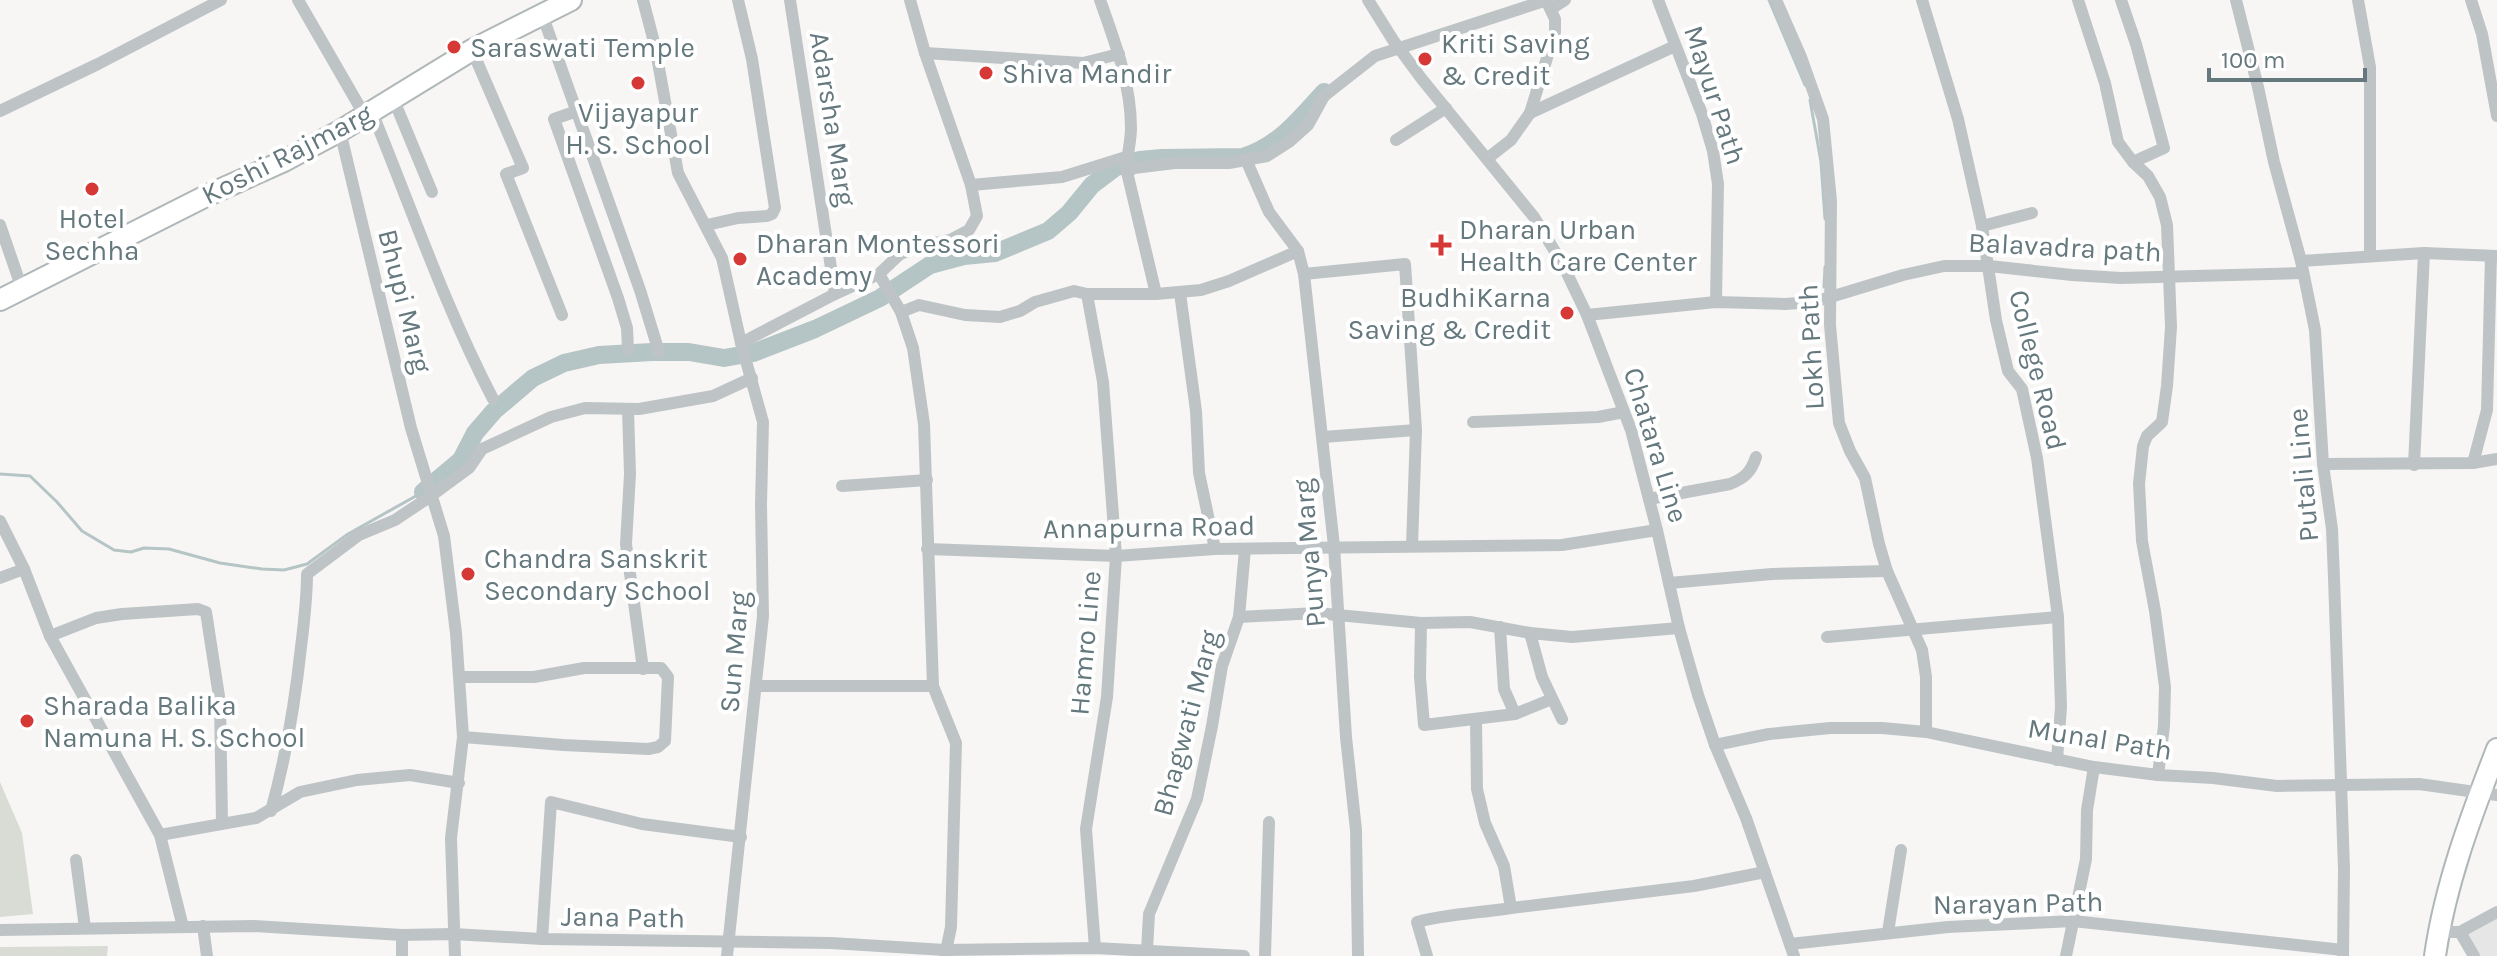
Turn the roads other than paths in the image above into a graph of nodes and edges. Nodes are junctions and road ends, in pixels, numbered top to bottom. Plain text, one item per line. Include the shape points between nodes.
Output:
1 (221, 0) edge
2 (298, 0) edge
3 (571, 0) edge
4 (643, 0) edge
5 (738, 0) edge
6 (790, 0) edge
7 (910, 0) edge
8 (1100, 0) edge
9 (1368, 0) edge
10 (1565, 0) edge
11 (1658, 0) edge
12 (1776, 0) edge
13 (1922, 0) edge
14 (2078, 0) edge
15 (2121, 0) edge
16 (2236, 0) edge
17 (2358, 0) edge
18 (2471, 0) edge
19 (1548, 3) edge
20 (542, 14) junction
21 (1396, 44) junction
22 (1675, 46) junction
23 (472, 50) junction
24 (925, 53) junction
25 (1119, 54) junction
26 (393, 98) junction
27 (1446, 108) junction
28 (0, 111) edge
29 (577, 111) junction
30 (1530, 113) junction
31 (369, 114) junction
32 (2497, 116) edge
33 (340, 131) junction
34 (1396, 140) dead end
35 (1488, 158) junction
36 (1247, 162) junction
37 (2133, 162) junction
38 (1127, 165) junction
39 (971, 185) junction
40 (432, 192) dead end
41 (2032, 213) dead end
42 (0, 225) edge
43 (707, 225) junction
44 (1982, 226) junction
45 (1298, 251) junction
46 (2424, 253) junction
47 (2370, 256) junction
48 (2494, 256) edge
49 (1989, 266) junction
50 (2302, 267) junction
51 (1304, 274) junction
52 (2169, 277) junction
53 (882, 279) junction
54 (22, 289) junction
55 (1180, 293) junction
56 (835, 294) junction
57 (1087, 294) junction
58 (1156, 294) junction
59 (1830, 298) junction
60 (0, 300) edge
61 (1716, 302) junction
62 (901, 312) junction
63 (562, 315) dead end
64 (1587, 315) junction
65 (742, 346) junction
66 (628, 350) dead end
67 (659, 352) dead end
68 (751, 372) junction
69 (493, 399) dead end
70 (628, 409) junction
71 (1624, 412) junction
72 (1473, 422) dead end
73 (1416, 430) junction
74 (1323, 437) junction
75 (1756, 457) dead end
76 (2497, 459) edge
77 (2473, 463) junction
78 (2323, 464) junction
79 (2414, 465) junction
80 (927, 480) junction
81 (842, 486) dead end
82 (431, 496) junction
83 (1649, 499) junction
84 (0, 521) edge
85 (1657, 530) junction
86 (1334, 546) junction
87 (1412, 546) junction
88 (927, 549) junction
89 (1215, 549) junction
90 (1245, 549) junction
91 (1116, 556) junction
92 (24, 569) junction
93 (1887, 571) junction
94 (0, 578) edge
95 (1669, 583) junction
96 (1339, 615) junction
97 (1239, 617) junction
98 (2058, 617) junction
99 (1421, 623) junction
100 (1500, 627) junction
101 (1679, 628) junction
102 (1914, 630) junction
103 (1530, 633) junction
104 (50, 636) junction
105 (1827, 637) dead end
106 (643, 669) junction
107 (460, 677) junction
108 (756, 686) junction
109 (933, 686) junction
110 (1552, 699) junction
111 (1515, 714) junction
112 (1562, 719) dead end
113 (1476, 721) junction
114 (1926, 732) junction
115 (463, 737) junction
116 (1715, 745) junction
117 (2497, 749) edge
118 (2057, 760) junction
119 (2094, 767) junction
120 (2158, 775) junction
121 (459, 783) junction
122 (2342, 785) junction
123 (2489, 794) edge
124 (271, 811) junction
125 (222, 822) junction
126 (1269, 822) dead end
127 (160, 835) junction
128 (741, 837) junction
129 (1901, 850) dead end
130 (76, 860) dead end
131 (1765, 872) junction
132 (1511, 908) junction
133 (2497, 912) edge
134 (2073, 921) junction
135 (203, 926) junction
136 (183, 927) junction
137 (85, 928) junction
138 (0, 930) edge
139 (1888, 932) junction
140 (2438, 932) junction
141 (2460, 932) junction
142 (453, 934) junction
143 (402, 935) junction
144 (542, 939) junction
145 (1095, 948) junction
146 (728, 949) edge
147 (830, 949) edge
148 (1147, 950) junction
149 (1792, 950) edge
150 (1061, 952) edge
151 (945, 953) edge
152 (989, 953) edge
153 (2343, 953) edge
154 (207, 956) edge
155 (402, 956) edge
156 (455, 956) edge
157 (1244, 956) edge
158 (1265, 956) edge
159 (1358, 956) edge
160 (1427, 956) edge
161 (2066, 956) edge
162 (2435, 956) edge
163 (2474, 956) edge

1 - 28 street
2 - 31 street
3 - 20 main road, Koshi Rajmarg
4 - 43 street via 678,173
5 - 43 street via 775,208 767,216
6 - 56 street, Adarsha Marg
7 - 24 street
8 - 25 street
9 - 21 street, Chatara Line
10 - 19 street
11 - 22 street, Mayur Path
12 - 59 street, Lokh Path via 1823,119 1831,201
13 - 44 street, College Road via 1958,119
14 - 37 street via 2118,142
15 - 37 street via 2164,148
16 - 50 street, Putali Line
17 - 47 street via 2370,67
18 - 32 street
19 - 21 street
19 - 30 street via 1555,32
20 - 23 main road, Koshi Rajmarg
20 - 29 street
21 - 27 street, Chatara Line
21 - 36 street via 1324,96 1308,125 1289,142
22 - 30 street
22 - 61 street, Mayur Path via 1713,151 1718,184
23 - 26 main road, Koshi Rajmarg
23 - 63 street via 523,168 506,174
24 - 25 street via 1083,63
24 - 39 street
25 - 38 street via 1131,131
26 - 31 main road, Koshi Rajmarg
26 - 40 street
27 - 34 street
27 - 35 street, Chatara Line
29 - 66 street via 554,119 618,298
29 - 67 street
30 - 35 street via 1511,140
31 - 33 main road, Koshi Rajmarg
31 - 69 street
33 - 54 main road, Koshi Rajmarg
33 - 82 street, Bhupi Marg
35 - 64 street, Chatara Line via 1534,217
36 - 38 street
36 - 45 street, Punya Marg via 1269,212
37 - 52 street via 2160,197
38 - 39 street
38 - 58 street
39 - 53 street via 977,216 969,230 899,255
41 - 44 street
42 - 54 street
43 - 65 street via 722,258
44 - 49 street, College Road
45 - 51 street, Punya Marg
45 - 55 street via 1229,281
46 - 47 street, Balavadra path
46 - 48 street, Balavadra path
46 - 79 street
47 - 50 street, Balavadra path
48 - 77 street via 2487,410
49 - 52 street, Balavadra path via 2084,276
49 - 59 street, Balavadra path via 1944,266
49 - 98 street, College Road via 2008,371 2022,389 2037,458
50 - 52 street, Balavadra path
50 - 78 street, Putali Line via 2315,330
51 - 73 street via 1405,264
51 - 74 street, Punya Marg
52 - 120 street via 2171,327 2162,422 2143,446 2139,484 2142,541 2165,687
53 - 56 street
53 - 62 street
54 - 60 main road, Koshi Rajmarg
55 - 58 street
55 - 89 street via 1199,473
56 - 65 street
57 - 58 street
57 - 62 street via 1060,294 1000,317 919,305
57 - 91 street, Hamro Line via 1103,382
59 - 61 street, Balavadra path via 1785,304
59 - 93 street, Lokh Path via 1839,423 1865,478
61 - 64 street, Balavadra path
62 - 80 street via 913,348
64 - 71 street, Chatara Line
65 - 68 street, Sun Marg
68 - 70 street via 713,396
68 - 108 street, Sun Marg via 763,422 764,581
70 - 82 street via 585,408 551,417 482,449 469,468
70 - 106 street via 626,544
71 - 72 street
71 - 83 street, Chatara Line
73 - 74 street
73 - 87 street
74 - 86 street, Punya Marg
75 - 83 street via 1751,471 1730,484
76 - 77 street
77 - 79 street
78 - 79 street
78 - 122 street, Putali Line via 2332,529
80 - 81 street
80 - 88 street
82 - 107 street, Bhupi Marg via 444,536
82 - 124 street via 359,535 307,574 295,702
83 - 85 street, Chatara Line
84 - 92 street
85 - 87 street, Annapurna Road via 1562,545
85 - 95 street, Chatara Line
86 - 87 street, Annapurna Road
86 - 90 street, Annapurna Road
86 - 96 street, Punya Marg
88 - 91 street, Annapurna Road
88 - 109 street
89 - 90 street, Annapurna Road
89 - 91 street, Annapurna Road
90 - 97 street, Bhagwati Marg
91 - 145 street, Hamro Line via 1107,697 1086,829
92 - 94 street
92 - 104 street
93 - 95 street
93 - 102 street, Lokh Path
95 - 101 street, Chatara Line
96 - 97 street
96 - 99 street
96 - 159 street, Punya Marg via 1356,830
97 - 148 street, Bhagwati Marg via 1222,666 1197,799 1149,914
98 - 102 street
98 - 118 street, College Road
99 - 100 street
99 - 113 street via 1424,725
100 - 103 street
100 - 111 street via 1504,689
101 - 103 street via 1572,637
101 - 116 street, Chatara Line
102 - 105 street
102 - 114 street, Lokh Path via 1926,677
103 - 110 street
104 - 125 street via 122,614 206,612 220,703
104 - 127 street
106 - 107 street
106 - 115 street via 661,668 668,677 665,741 658,747
107 - 115 street, Bhupi Marg
108 - 109 street
108 - 128 street, Sun Marg
109 - 151 street via 956,743 951,927
110 - 111 street
110 - 112 street
111 - 113 street
113 - 132 street via 1477,789 1504,866
114 - 116 street, Munal Path via 1830,728
114 - 118 street, Munal Path
115 - 121 street, Bhupi Marg
116 - 131 street, Chatara Line
117 - 123 main road
118 - 119 street, Munal Path
119 - 120 street, Munal Path
119 - 134 street via 2086,859
120 - 122 street, Munal Path via 2277,786
121 - 124 street via 410,775 357,780 300,792
121 - 142 street, Bhupi Marg via 451,838
122 - 123 street, Munal Path via 2419,784
122 - 153 street, Putali Line
123 - 140 main road via 2453,874
124 - 125 street
125 - 127 street
126 - 158 street
127 - 136 street
128 - 144 street via 642,824 551,802
128 - 146 street, Sun Marg
129 - 139 street
130 - 137 street
131 - 132 street
131 - 149 street, Chatara Line
132 - 160 street via 1417,922
133 - 141 street
134 - 139 street, Narayan Path
134 - 153 street, Narayan Path
134 - 161 street
135 - 136 street, Jana Path
135 - 143 street, Jana Path
135 - 154 street
136 - 137 street, Jana Path
137 - 138 street, Jana Path
139 - 149 street, Narayan Path
140 - 141 street
140 - 162 main road
141 - 163 street
142 - 143 street, Jana Path
142 - 144 street, Jana Path
142 - 156 street, Bhupi Marg
143 - 155 street
144 - 146 street, Jana Path
145 - 148 street, Jana Path
145 - 150 street, Jana Path
146 - 147 street, Jana Path
147 - 151 street, Jana Path
148 - 157 street, Jana Path
150 - 152 street, Jana Path
151 - 152 street, Jana Path

